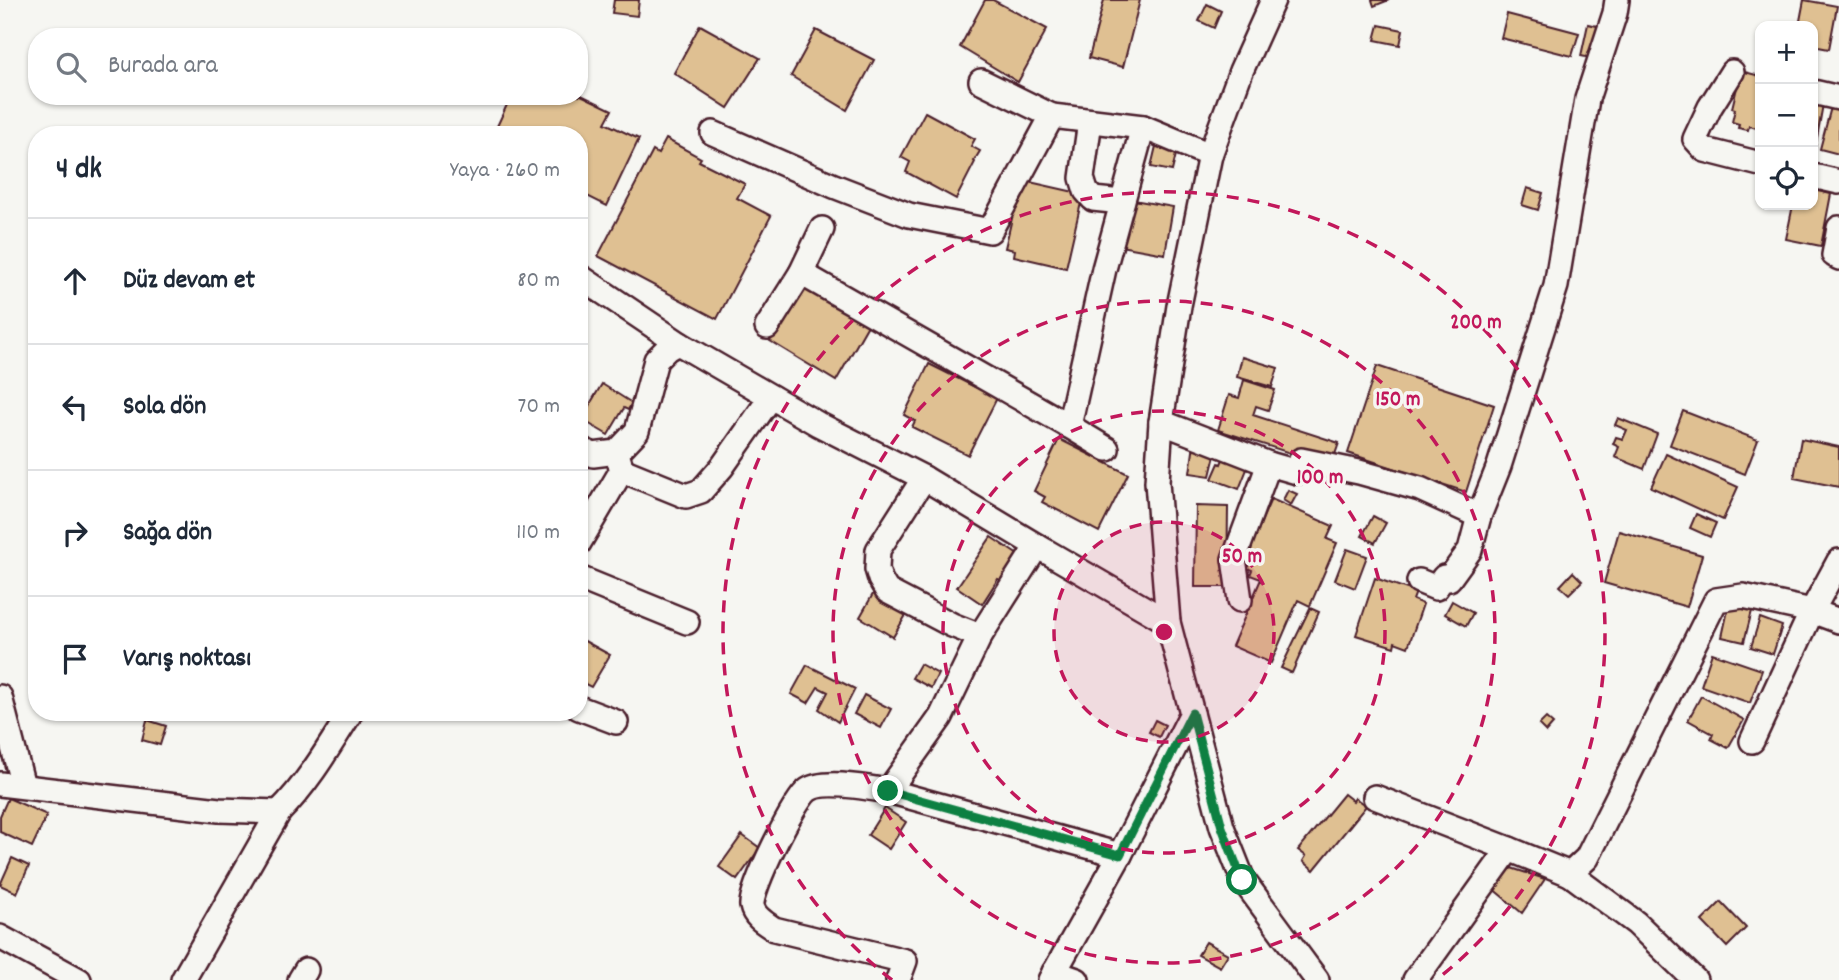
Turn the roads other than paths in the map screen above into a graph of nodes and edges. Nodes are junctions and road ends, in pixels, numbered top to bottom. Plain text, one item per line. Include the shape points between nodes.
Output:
1 (1272, 0) edge
2 (1617, 0) edge
3 (1732, 72) dead end
4 (981, 81) dead end
5 (1818, 93) edge
6 (1839, 99) edge
7 (1052, 116) junction
8 (1090, 121) junction
9 (1143, 127) junction
10 (713, 133) dead end
11 (1210, 155) junction
12 (1755, 163) edge
13 (1818, 177) edge
14 (1839, 181) edge
15 (1122, 202) junction
16 (1839, 228) edge
17 (822, 229) dead end
18 (1839, 258) edge
19 (801, 273) junction
20 (588, 282) edge
21 (767, 327) dead end
22 (681, 344) junction
23 (772, 397) junction
24 (1161, 422) junction
25 (1069, 426) junction
26 (1107, 449) dead end
27 (588, 452) edge
28 (619, 461) junction
29 (1269, 464) junction
30 (924, 478) junction
31 (1479, 516) junction
32 (588, 524) edge
33 (1037, 546) junction
34 (1839, 561) edge
35 (1419, 581) dead end
36 (588, 582) edge
37 (1240, 600) dead end
38 (1812, 611) junction
39 (1839, 621) edge
40 (687, 622) dead end
41 (1168, 622) junction
42 (980, 636) junction
43 (0, 697) edge
44 (588, 711) edge
45 (1192, 713) junction
46 (345, 721) edge
47 (616, 722) dead end
48 (1752, 741) dead end
49 (0, 784) edge
50 (23, 786) junction
51 (888, 791) junction
52 (1375, 797) dead end
53 (279, 812) junction
54 (1509, 849) junction
55 (1120, 855) junction
56 (1570, 874) junction
57 (0, 937) edge
58 (1052, 976) edge
59 (79, 980) edge
60 (183, 980) edge
61 (898, 980) edge
62 (1077, 980) edge
63 (1317, 980) edge
64 (1415, 980) edge
65 (1695, 980) edge

1 - 11 street
2 - 31 street via 1587,99 1556,286
3 - 12 street via 1695,139 1705,150
4 - 7 street
5 - 6 street
7 - 8 street
7 - 10 street via 990,231 909,215
8 - 9 street
8 - 15 street via 1082,178 1086,191 1093,199
9 - 11 street
9 - 15 street
11 - 24 street
13 - 14 street
15 - 25 street
16 - 18 street via 1834,255
17 - 19 street
19 - 21 street
19 - 25 street
20 - 22 street
22 - 23 street
22 - 28 street via 656,360 636,431
23 - 28 street via 701,491 686,496
23 - 30 street
24 - 29 street
24 - 41 street via 1157,482
25 - 26 street
27 - 28 street
28 - 32 street
29 - 31 street via 1297,472 1301,460 1359,472 1420,489
29 - 37 street via 1234,559
30 - 33 street
30 - 42 street via 878,550 880,579 887,591
31 - 35 street via 1470,550 1449,579 1444,577 1436,588
33 - 41 street
33 - 42 street
34 - 38 street
36 - 40 street
38 - 39 street
38 - 48 street
38 - 56 street via 1743,596 1716,600 1587,858
41 - 45 street
42 - 51 street via 941,717
43 - 50 street
44 - 47 street
45 - 55 street
45 - 63 street via 1222,827 1242,880
46 - 53 street
49 - 50 street
50 - 53 street via 219,810
51 - 55 street
51 - 61 street via 818,785 806,791 768,858 752,905 757,917 774,929 905,961
52 - 54 street
53 - 60 street
54 - 56 street
54 - 64 street
55 - 58 street
56 - 65 street via 1636,923
57 - 59 street
58 - 62 street

